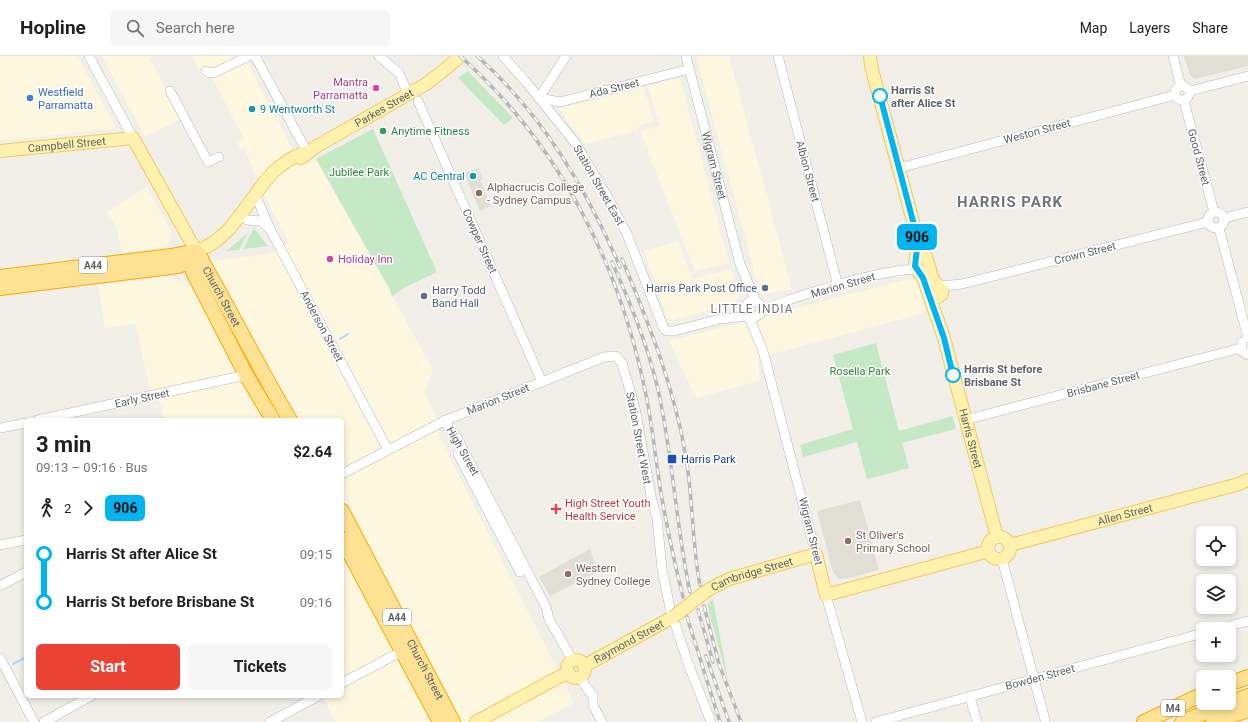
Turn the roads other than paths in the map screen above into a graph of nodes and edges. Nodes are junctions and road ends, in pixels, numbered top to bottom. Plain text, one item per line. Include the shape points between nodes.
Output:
1 (89, 56) edge
2 (237, 56) edge
3 (248, 56) edge
4 (255, 56) edge
5 (379, 56) edge
6 (503, 56) edge
7 (566, 56) edge
8 (686, 56) edge
9 (778, 56) edge
10 (870, 56) edge
11 (1173, 56) edge
12 (457, 59) dead end
13 (689, 69) junction
14 (1248, 76) edge
15 (1181, 86) junction
16 (170, 91) dead end
17 (1190, 91) junction
18 (1175, 95) junction
19 (413, 98) junction
20 (539, 98) junction
21 (1184, 101) junction
22 (133, 138) junction
23 (0, 151) edge
24 (307, 152) junction
25 (219, 157) dead end
26 (899, 168) junction
27 (258, 201) junction
28 (1214, 212) junction
29 (1248, 212) edge
30 (1224, 218) junction
31 (247, 220) junction
32 (1208, 222) junction
33 (1219, 228) junction
34 (270, 229) junction
35 (190, 258) junction
36 (919, 263) junction
37 (743, 274) junction
38 (0, 277) edge
39 (838, 286) junction
40 (0, 288) edge
41 (937, 294) junction
42 (758, 308) junction
43 (747, 311) junction
44 (1248, 338) edge
45 (760, 340) junction
46 (1241, 348) junction
47 (1248, 355) edge
48 (616, 356) joint
49 (246, 375) junction
50 (542, 382) junction
51 (47, 418) edge
52 (272, 418) edge
53 (289, 418) edge
54 (965, 420) junction
55 (444, 421) junction
56 (24, 423) edge
57 (0, 428) edge
58 (388, 450) junction
59 (344, 473) edge
60 (1245, 482) edge
61 (344, 515) edge
62 (997, 538) junction
63 (24, 540) edge
64 (0, 545) edge
65 (1010, 545) junction
66 (989, 551) junction
67 (816, 554) junction
68 (346, 555) edge
69 (1002, 559) junction
70 (24, 573) edge
71 (0, 586) edge
72 (826, 595) junction
73 (673, 616) junction
74 (1248, 621) edge
75 (1236, 624) edge
76 (1196, 635) edge
77 (407, 648) junction
78 (0, 658) edge
79 (576, 669) junction
80 (1248, 677) edge
81 (1033, 679) junction
82 (1236, 681) edge
83 (344, 682) edge
84 (1248, 696) edge
85 (970, 697) junction
86 (1196, 697) edge
87 (87, 698) edge
88 (314, 698) edge
89 (1236, 700) edge
90 (1212, 710) edge
91 (1248, 710) edge
92 (1045, 720) dead end
93 (34, 722) edge
94 (44, 722) edge
95 (270, 722) edge
96 (440, 722) edge
97 (453, 722) edge
98 (476, 722) edge
99 (602, 722) edge
100 (711, 722) edge
101 (862, 722) edge
102 (876, 722) edge
103 (977, 722) edge
104 (1144, 722) edge
105 (1182, 722) edge
106 (1213, 722) edge

1 - 22 street, Church Street
2 - 3 street via 206,71 216,72
3 - 4 street
4 - 24 street
5 - 19 street, Cowper Street via 399,73
6 - 20 street, Station Street East
7 - 20 street
8 - 13 street, Wigram Street
9 - 39 street, Albion Street
10 - 26 main road
11 - 15 street
12 - 19 main road, Parkes Street
13 - 20 street, Ada Street via 560,102
13 - 37 street, Wigram Street
14 - 17 street
15 - 17 street
15 - 18 street
16 - 25 street via 208,162
17 - 21 street via 1190,96
18 - 21 street
18 - 26 street, Weston Street
19 - 24 main road, Parkes Street
19 - 50 street, Cowper Street
20 - 43 street, Station Street East via 576,144 607,196 627,234 661,324 666,331
21 - 28 street, Good Street
22 - 23 main road, Campbell Street
22 - 35 main road, Church Street via 152,173 156,191
24 - 27 main road, Parkes Street via 277,179
24 - 35 main road, Parkes Street via 293,156 273,172 224,234
26 - 36 main road via 918,240
27 - 31 main road, Parkes Street
27 - 34 street, Anderson Street
28 - 30 street
28 - 32 street via 1209,216
29 - 30 street
30 - 33 street via 1224,223
31 - 34 street via 261,221
31 - 35 main road, Parkes Street via 223,244
32 - 33 street via 1213,228
32 - 41 street, Crown Street via 962,284
33 - 44 street
34 - 58 street, Anderson Street
35 - 38 highway, A44
35 - 40 highway, A44
35 - 49 highway, Church Street via 194,274
35 - 53 highway, Church Street
36 - 39 street, Marion Street
36 - 41 main road via 933,280
37 - 42 street, Wigram Street
37 - 43 street, Wigram Street
39 - 42 street, Marion Street via 770,307
41 - 54 main road, Harris Street via 944,338
42 - 43 street via 754,317
42 - 43 street via 751,301
42 - 45 street, Wigram Street
43 - 45 street, Wigram Street
44 - 46 street
45 - 67 street, Wigram Street
46 - 47 street
46 - 54 street, Brisbane Street
48 - 50 street, Marion Street via 604,357
48 - 73 street, Station Street West via 622,363 633,400 657,518 662,569
49 - 51 street, Early Street
49 - 52 highway, Church Street
50 - 55 street, Marion Street
54 - 62 main road, Harris Street
55 - 58 street, Marion Street
55 - 79 street, High Street via 540,609 550,619
56 - 57 street
58 - 59 street, Marion Street
60 - 65 main road, Allen Street
61 - 77 highway, Church Street / A44
62 - 65 main road via 1007,540
62 - 66 main road via 990,543
63 - 64 street
65 - 69 main road via 1008,555
66 - 69 main road via 994,558
66 - 72 main road
67 - 72 main road, Wigram Street
67 - 73 main road, Cambridge Street, bridge via 721,582
68 - 77 highway, Church Street / A44
69 - 81 street
70 - 71 street
72 - 101 street, Wigram Street
73 - 79 main road, Raymond Street
73 - 100 street, Station Street West
74 - 75 street
76 - 81 street, Bowden Street
77 - 83 street
77 - 96 highway, Church Street / A44
77 - 97 highway, Church Street / A44
78 - 93 street
79 - 98 main road, Raymond Street
79 - 99 street, High Street via 593,695 593,705
80 - 82 highway
81 - 85 street, Bowden Street
81 - 92 street
84 - 89 highway, M4
85 - 102 street, Bowden Street
85 - 103 street
86 - 104 highway, M4
87 - 94 street
88 - 95 street
90 - 105 highway, M4
91 - 106 highway

